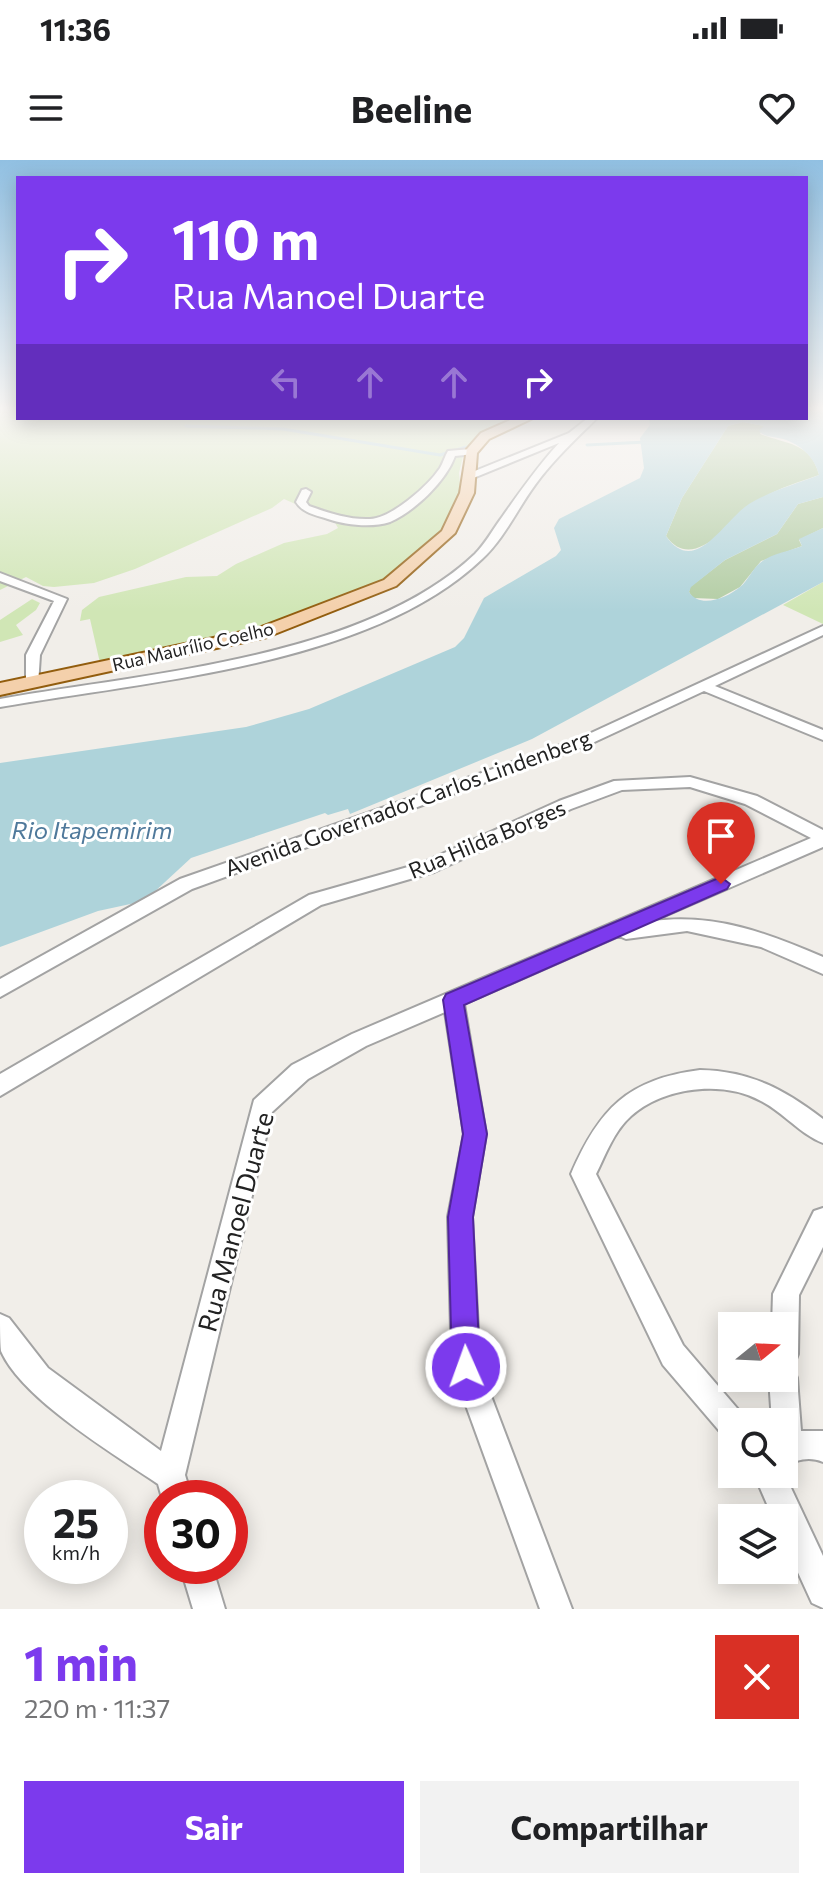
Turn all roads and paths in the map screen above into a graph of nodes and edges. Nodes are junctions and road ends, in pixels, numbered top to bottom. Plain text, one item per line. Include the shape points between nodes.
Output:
1 (438, 477) edge
2 (468, 477) edge
3 (539, 477) edge
4 (306, 492) dead end
5 (0, 577) edge
6 (823, 630) edge
7 (33, 682) junction
8 (702, 685) junction
9 (0, 689) edge
10 (0, 703) edge
11 (823, 735) edge
12 (823, 838) edge
13 (607, 935) junction
14 (823, 966) edge
15 (0, 989) edge
16 (453, 1000) junction
17 (3, 1077) edge
18 (823, 1132) edge
19 (823, 1220) edge
20 (785, 1312) edge
21 (0, 1327) edge
22 (718, 1408) edge
23 (798, 1447) edge
24 (823, 1447) edge
25 (166, 1480) edge
26 (174, 1480) edge
27 (775, 1488) edge
28 (201, 1584) edge
29 (823, 1592) edge
30 (209, 1609) edge
31 (556, 1609) edge

1 - 4 street via 387,519 370,522 337,519 305,508 301,502
2 - 7 main road, Rua Maurílio Coelho via 460,514 448,533 390,583 261,633
3 - 10 street via 479,557 397,612 262,656
5 - 7 street via 61,599 33,655
6 - 8 street, Avenida Governador Carlos Lindenberg
7 - 9 main road, Rua Maurílio Coelho
8 - 11 street
8 - 15 street, Avenida Governador Carlos Lindenberg via 583,742 186,884
12 - 13 street, Rua Manoel Duarte
12 - 17 street, Rua Hilda Borges via 751,800 690,782 620,785 428,868 315,900
13 - 14 street via 687,924 765,940
13 - 16 street, Rua Manoel Duarte
16 - 26 street, Rua Manoel Duarte via 312,1066 262,1107
16 - 31 street via 475,1134 460,1217 466,1367
18 - 22 street via 762,1090 705,1078 663,1086 632,1100 610,1124 583,1174 673,1355
19 - 20 street via 786,1294
21 - 25 street via 38,1378
23 - 24 street
27 - 29 street
28 - 30 street

